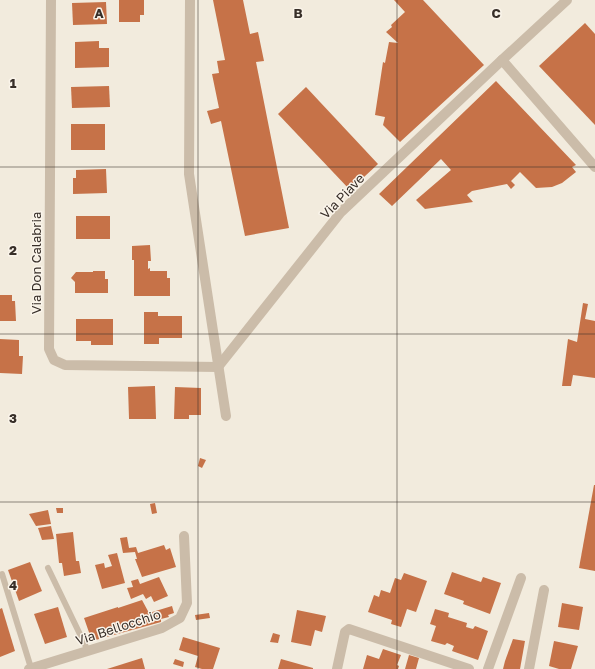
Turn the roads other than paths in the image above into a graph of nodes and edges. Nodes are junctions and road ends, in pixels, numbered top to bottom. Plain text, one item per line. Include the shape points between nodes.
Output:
1 (51, 0) edge
2 (190, 0) edge
3 (567, 0) edge
4 (502, 60) junction
5 (595, 167) edge
6 (218, 367) junction
7 (226, 416) dead end
8 (184, 536) dead end
9 (48, 568) dead end
10 (2, 574) dead end
11 (521, 578) dead end
12 (544, 590) dead end
13 (88, 651) junction
14 (30, 669) edge
15 (337, 669) edge
16 (469, 669) edge
17 (488, 669) edge
18 (529, 669) edge

1 - 6 street, Via Don Calabria via 49,349 54,360 65,365
2 - 6 street via 189,174
3 - 4 street, Via Piave
4 - 5 street
4 - 6 street, Via Piave via 341,212
6 - 7 street
8 - 13 street, Via Bellocchio via 187,603 180,618 162,628
9 - 13 lane
10 - 14 lane
11 - 17 street
12 - 18 street
13 - 14 street, Via Bellocchio
15 - 16 street via 345,632 349,629

